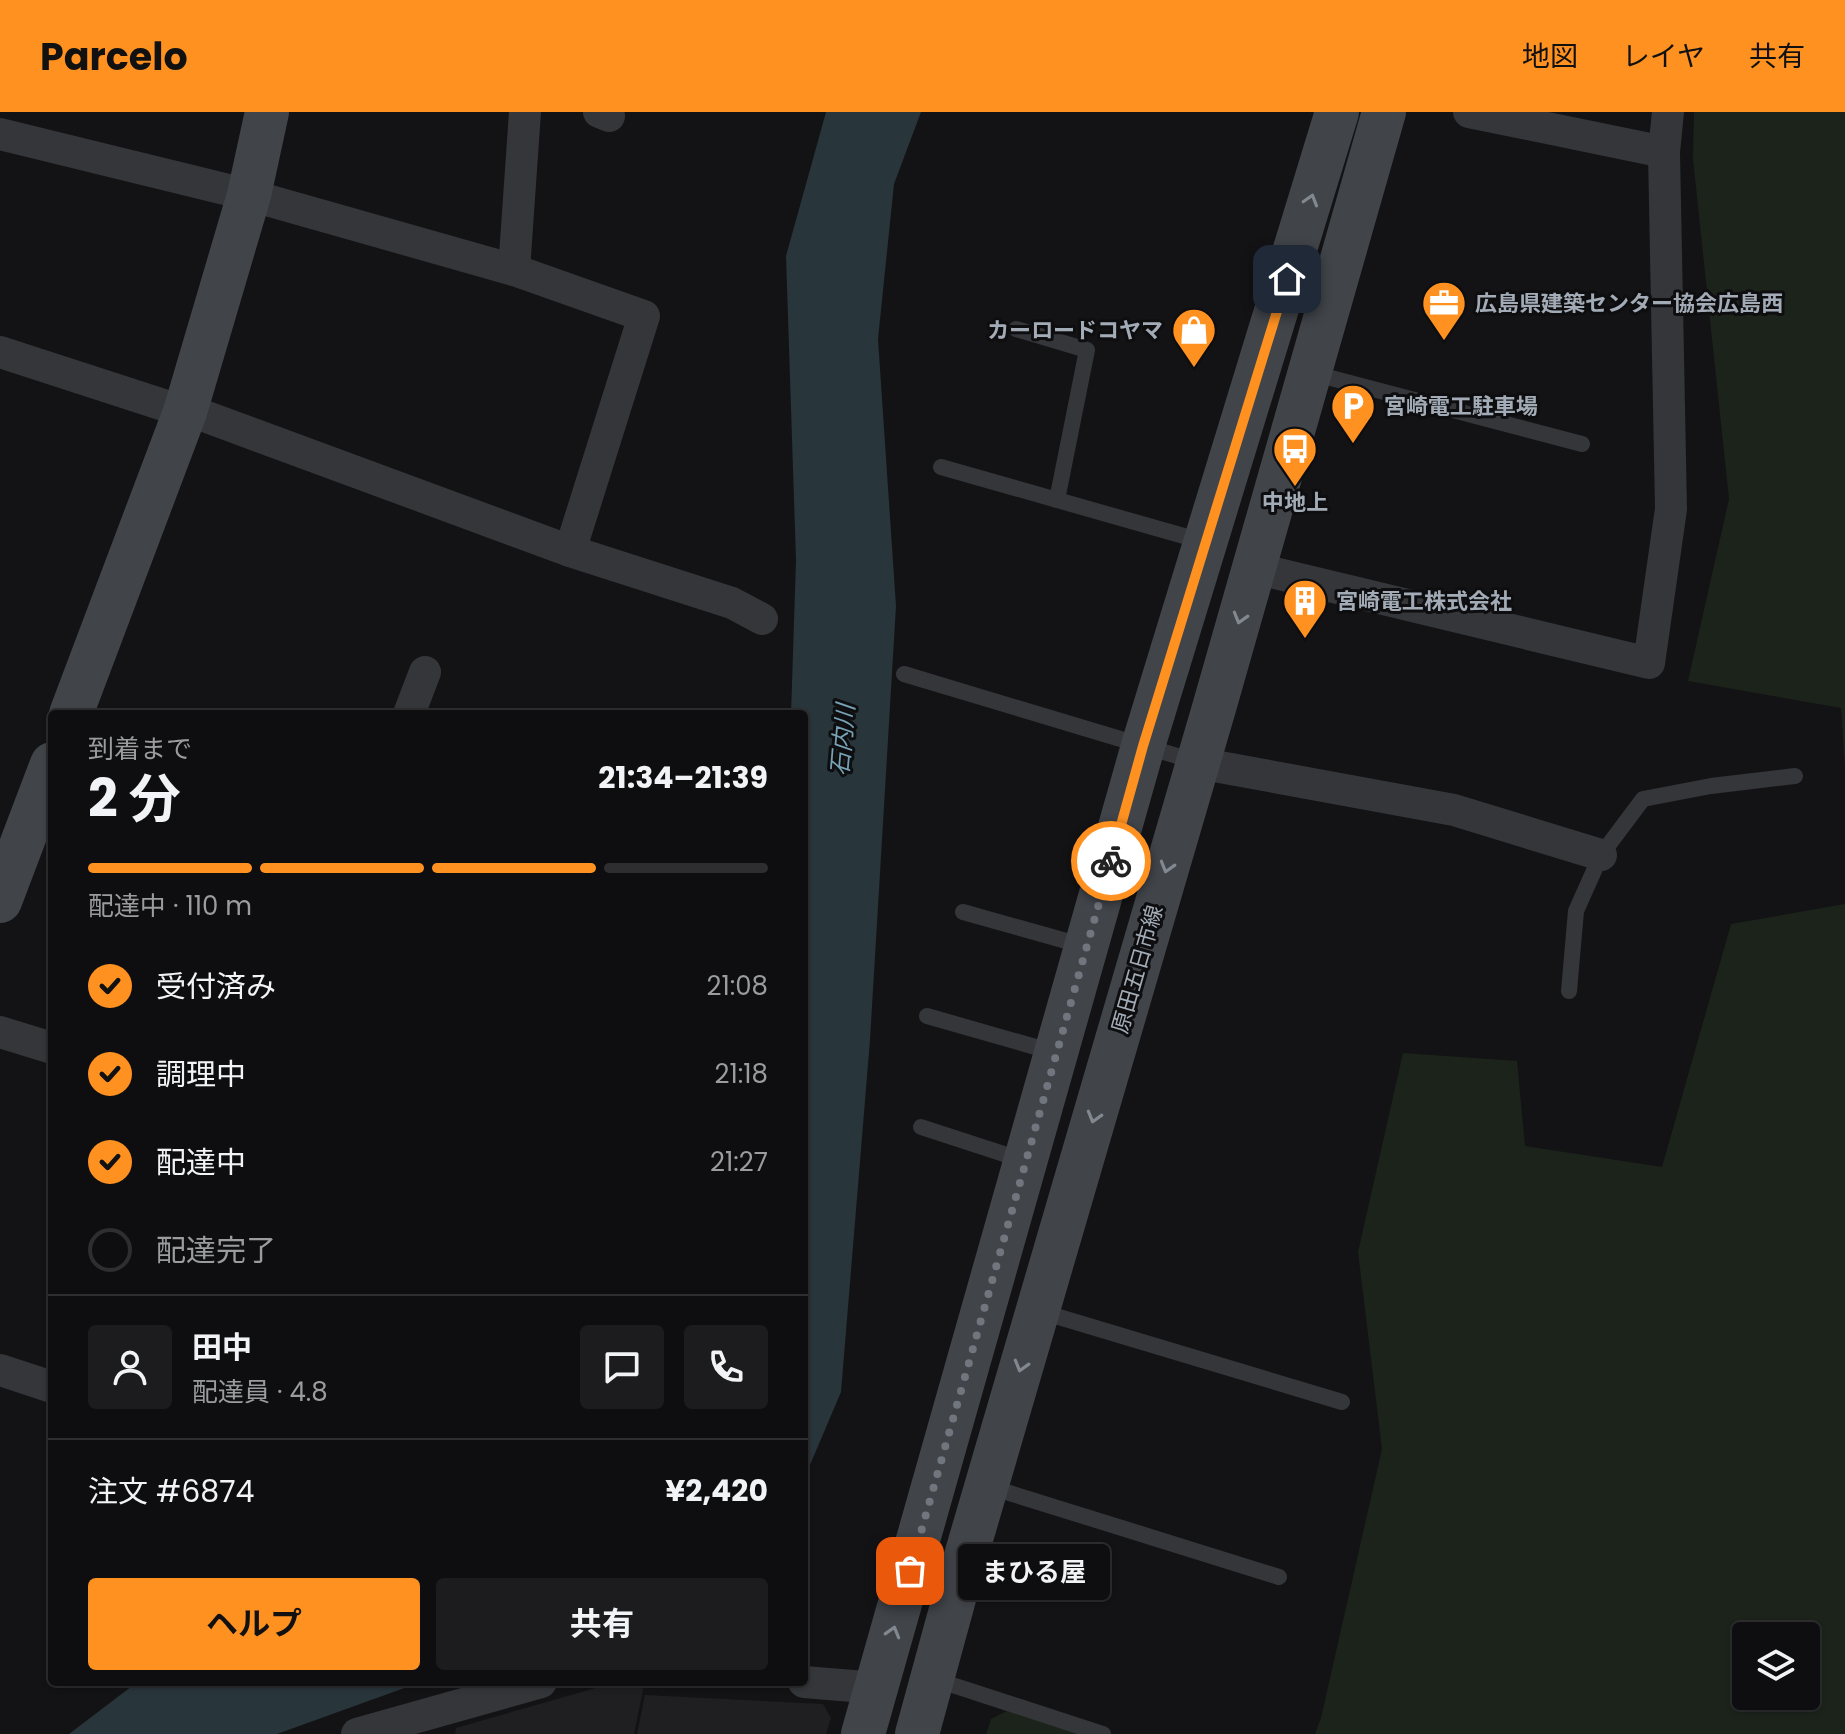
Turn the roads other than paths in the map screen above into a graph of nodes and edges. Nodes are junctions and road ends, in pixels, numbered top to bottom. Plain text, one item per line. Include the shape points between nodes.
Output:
1 (267, 112) edge
2 (525, 112) edge
3 (1337, 112) edge
4 (1384, 112) edge
5 (1469, 112) edge
6 (1668, 112) edge
7 (0, 134) edge
8 (1664, 152) junction
9 (249, 195) junction
10 (514, 270) junction
11 (1016, 329) dead end
12 (0, 352) edge
13 (1310, 372) junction
14 (185, 412) junction
15 (1582, 444) dead end
16 (941, 467) dead end
17 (1057, 500) junction
18 (1207, 542) junction
19 (570, 551) junction
20 (1254, 568) junction
21 (762, 619) dead end
22 (425, 672) dead end
23 (904, 674) dead end
24 (73, 710) edge
25 (411, 710) edge
26 (1143, 746) junction
27 (1198, 763) junction
28 (48, 775) edge
29 (1795, 776) dead end
30 (1601, 855) junction
31 (0, 901) edge
32 (963, 912) dead end
33 (1087, 947) junction
34 (1569, 991) dead end
35 (927, 1016) dead end
36 (0, 1032) edge
37 (48, 1047) edge
38 (1057, 1053) junction
39 (921, 1127) dead end
40 (1026, 1161) junction
41 (1037, 1310) junction
42 (0, 1370) edge
43 (48, 1386) edge
44 (1342, 1402) dead end
45 (986, 1485) junction
46 (1279, 1577) dead end
47 (933, 1678) junction
48 (808, 1682) edge
49 (527, 1686) edge
50 (877, 1688) junction
51 (357, 1734) edge
52 (863, 1734) edge
53 (917, 1734) edge
54 (1103, 1734) edge

1 - 9 main road
2 - 10 street
18 -> 3 main road
4 - 13 main road, 原田五日市線
5 - 8 street
6 - 8 street
7 - 9 street
8 - 20 street via 1671,509 1649,663
9 - 10 street
9 - 14 main road
10 - 19 street via 644,316
11 - 17 lane via 1087,350
12 - 14 street
13 - 15 lane
13 - 20 main road, 原田五日市線
14 - 19 street
14 - 24 main road
16 - 17 lane
17 - 18 lane
18 - 26 main road
19 - 21 street via 732,603
20 -> 27 main road, 原田五日市線
22 - 25 street
23 - 26 lane
26 - 27 lane
26 - 33 main road
27 - 30 street via 1454,810
27 -> 41 main road, 原田五日市線
28 - 31 main road
29 - 30 lane via 1643,799
30 - 34 lane via 1576,911
32 - 33 lane
33 - 38 main road
35 - 38 lane
36 - 37 street
38 - 40 main road
39 - 40 lane
50 -> 40 main road
41 - 44 lane
41 -> 45 main road, 原田五日市線
42 - 43 street
45 - 46 lane
45 - 47 main road, 原田五日市線
47 - 53 main road, 原田五日市線
47 - 54 lane
48 - 50 street
49 - 51 street
50 - 52 main road

